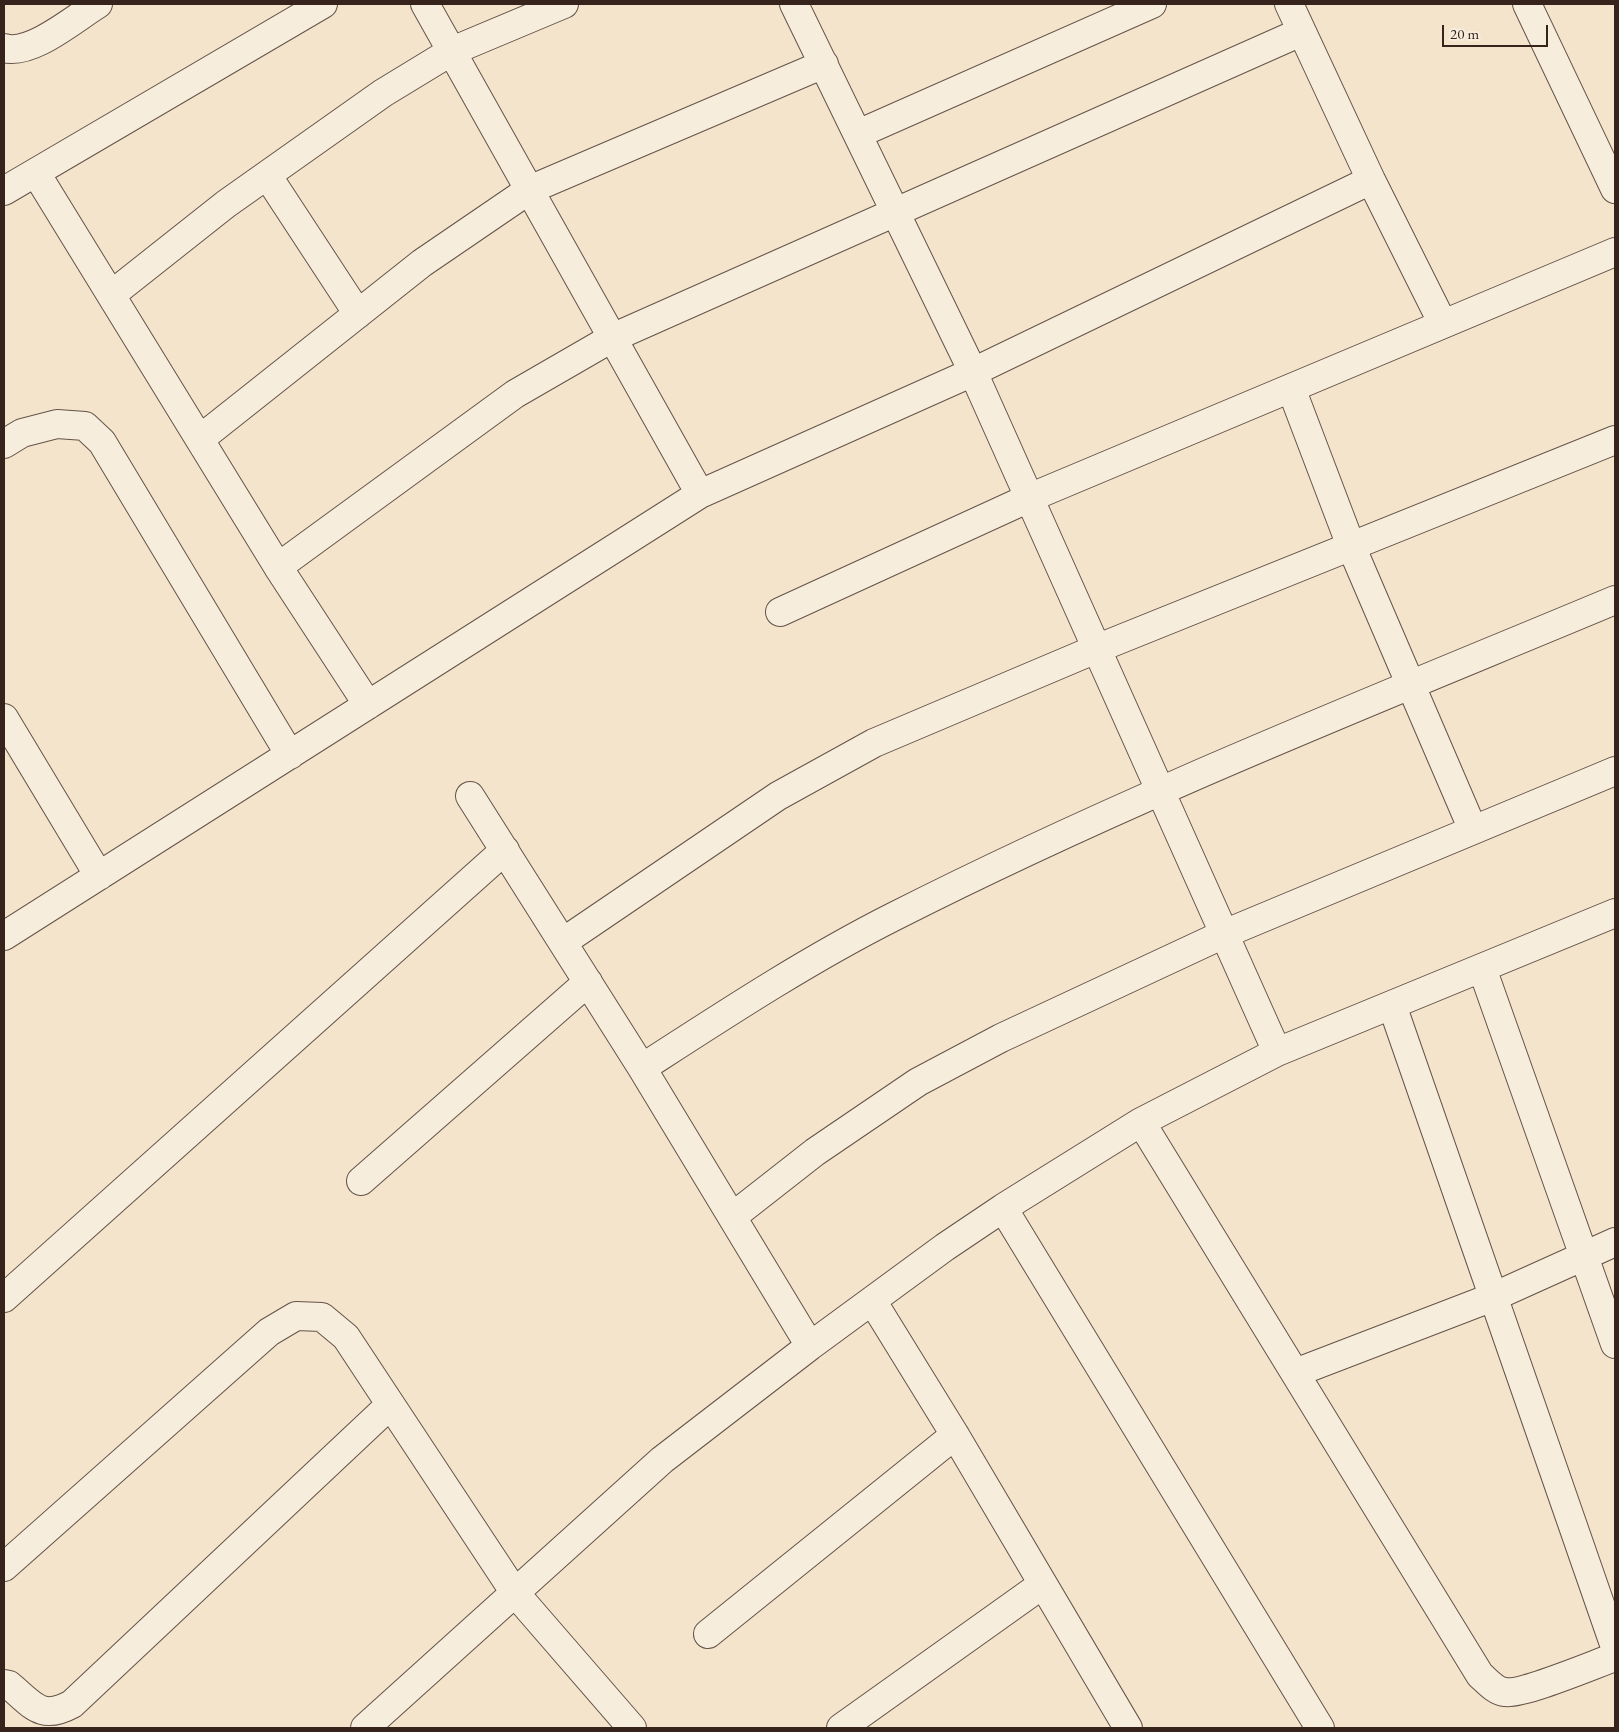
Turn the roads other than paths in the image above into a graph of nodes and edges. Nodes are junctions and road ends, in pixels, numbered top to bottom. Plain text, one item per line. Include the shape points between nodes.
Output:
1 (98, 4) edge
2 (323, 4) edge
3 (425, 4) edge
4 (564, 4) edge
5 (794, 4) edge
6 (1152, 4) edge
7 (1288, 4) edge
8 (1527, 4) edge
9 (1302, 32) junction
10 (4, 48) edge
11 (452, 51) junction
12 (824, 64) junction
13 (858, 134) junction
14 (36, 173) junction
15 (267, 175) junction
16 (1371, 180) junction
17 (1615, 189) edge
18 (529, 190) junction
19 (4, 191) edge
20 (895, 211) junction
21 (1615, 252) edge
22 (111, 296) junction
23 (358, 314) junction
24 (1443, 324) junction
25 (612, 338) junction
26 (972, 372) junction
27 (1291, 388) junction
28 (200, 440) junction
29 (1615, 440) edge
30 (4, 444) edge
31 (700, 494) junction
32 (1029, 498) junction
33 (1351, 546) junction
34 (278, 566) junction
35 (1615, 600) edge
36 (780, 612) dead end
37 (1096, 649) junction
38 (1410, 686) junction
39 (368, 705) junction
40 (4, 718) edge
41 (290, 755) junction
42 (1615, 772) edge
43 (1160, 791) junction
44 (470, 796) dead end
45 (1473, 830) junction
46 (504, 850) junction
47 (99, 876) junction
48 (1615, 913) edge
49 (1224, 934) junction
50 (4, 936) edge
51 (563, 942) junction
52 (1482, 968) junction
53 (588, 982) junction
54 (1392, 1005) junction
55 (1277, 1052) junction
56 (642, 1068) junction
57 (1141, 1122) junction
58 (361, 1181) dead end
59 (1003, 1208) junction
60 (732, 1217) junction
61 (1615, 1242) edge
62 (1584, 1257) junction
63 (1493, 1296) junction
64 (4, 1298) edge
65 (873, 1302) junction
66 (1615, 1344) edge
67 (810, 1346) junction
68 (1295, 1373) junction
69 (390, 1405) junction
70 (955, 1435) junction
71 (4, 1568) edge
72 (1605, 1581) edge
73 (1043, 1584) junction
74 (515, 1593) junction
75 (708, 1634) dead end
76 (1615, 1646) edge
77 (1615, 1657) edge
78 (4, 1684) edge
79 (1314, 1726) edge
80 (365, 1728) edge
81 (632, 1728) edge
82 (841, 1728) edge
83 (1128, 1728) edge

1 - 10 street via 31,46 13,51
2 - 14 street
3 - 11 street
4 - 11 street
5 - 12 street
6 - 13 street
7 - 9 street
8 - 17 street
9 - 16 street
9 - 20 street
11 - 15 street via 383,93
11 - 18 street
12 - 13 street
12 - 18 street
13 - 20 street
14 - 19 street
14 - 22 street
15 - 22 street
15 - 23 street
16 - 24 street
16 - 26 street
18 - 23 street via 422,263
18 - 25 street
20 - 25 street
20 - 26 street
21 - 24 street
22 - 28 street
23 - 28 street
24 - 27 street
25 - 31 street
25 - 34 street via 515,394
26 - 31 street
26 - 32 street
27 - 32 street
27 - 33 street
28 - 34 street
29 - 33 street
30 - 41 street via 22,433 57,424 85,426 102,442
31 - 39 street
32 - 36 street
32 - 37 street
33 - 37 street
33 - 38 street
34 - 39 street
35 - 38 street
37 - 43 street
37 - 51 street via 874,743 795,786
38 - 43 street
38 - 45 street
39 - 41 street
40 - 47 street
41 - 47 street
42 - 45 street
43 - 49 street
43 - 56 street via 893,917 767,987
44 - 46 street
45 - 49 street
46 - 51 street
46 - 64 street
47 - 50 street
48 - 52 street
49 - 55 street
49 - 60 street via 1001,1038 918,1082 816,1152
51 - 53 street
52 - 54 street
52 - 62 street
53 - 56 street
53 - 58 street
54 - 55 street
54 - 63 street
55 - 57 street
56 - 60 street
57 - 59 street
57 - 68 street
59 - 65 street
59 - 79 street
60 - 67 street
61 - 62 street
62 - 63 street
62 - 66 street
63 - 68 street
63 - 72 street
65 - 67 street
65 - 70 street
67 - 74 street via 662,1460
68 - 77 street via 1480,1675 1505,1692 1522,1690
69 - 71 street via 346,1337 322,1317 296,1316 269,1332
69 - 74 street
69 - 78 street via 72,1704 57,1712 38,1710
70 - 73 street
70 - 75 street
72 - 76 street
73 - 82 street
73 - 83 street
74 - 80 street
74 - 81 street

